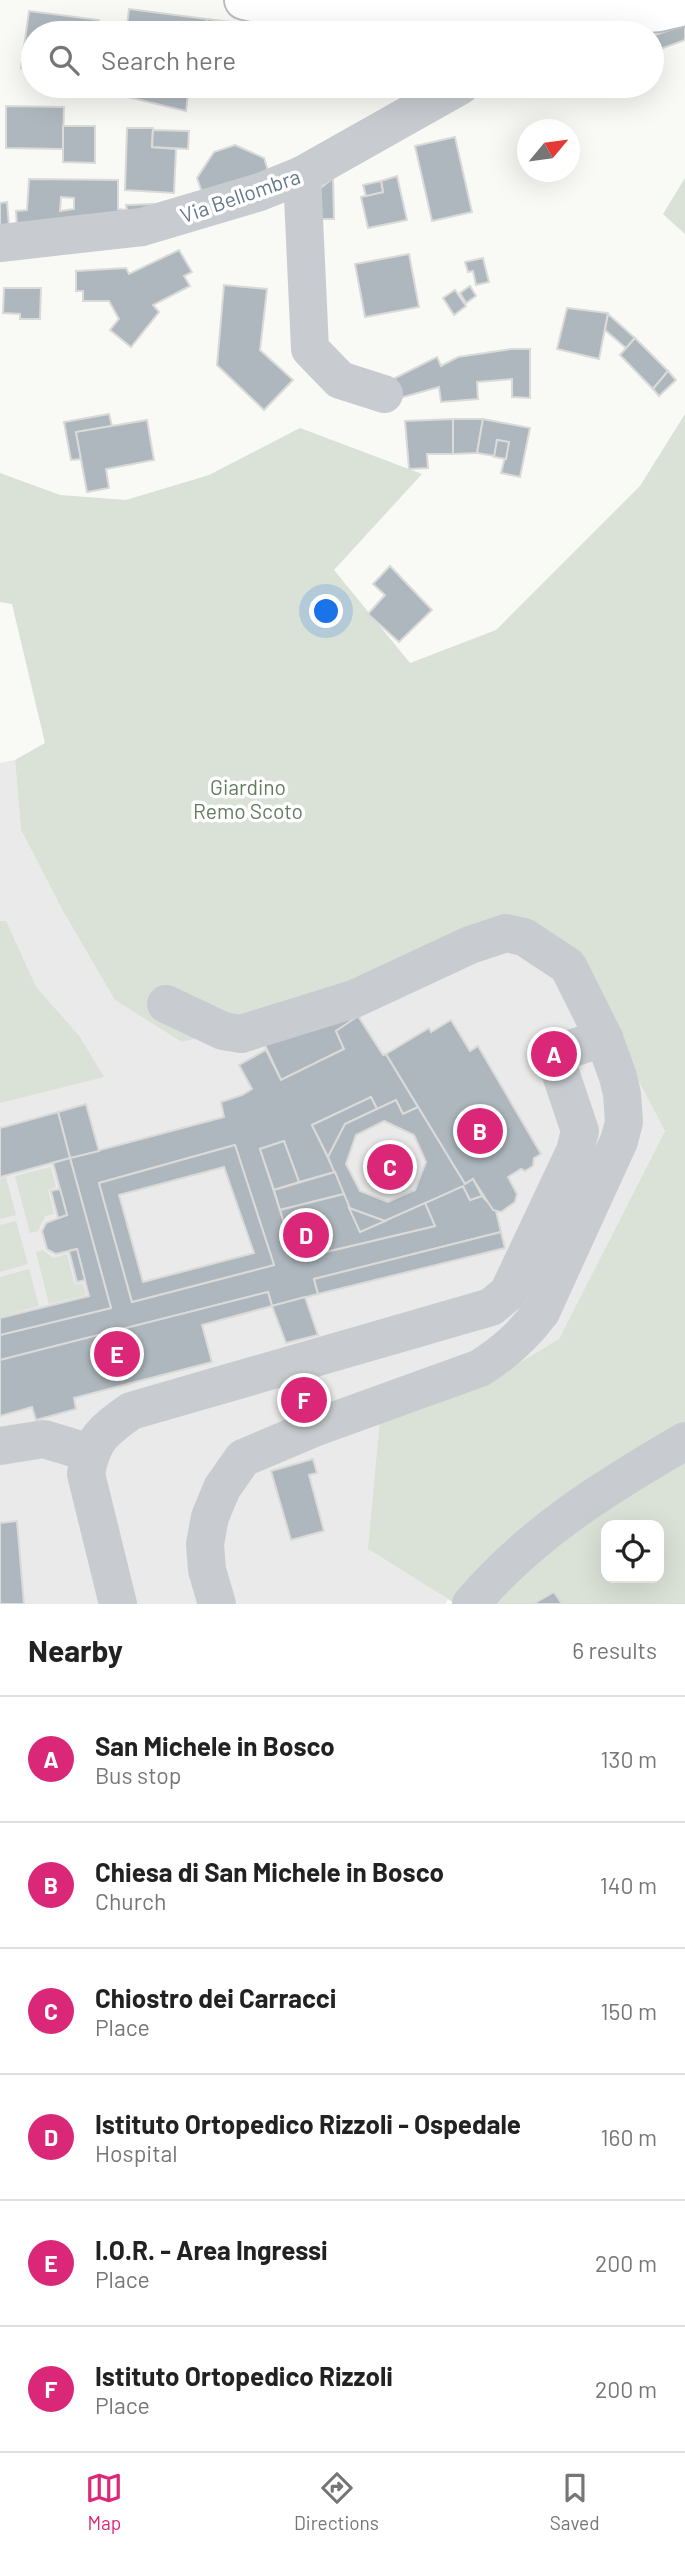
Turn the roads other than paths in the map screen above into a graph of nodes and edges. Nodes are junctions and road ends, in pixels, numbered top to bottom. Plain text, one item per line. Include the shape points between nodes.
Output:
1 (244, 0) edge
2 (685, 6) edge
3 (458, 21) edge
4 (600, 21) edge
5 (439, 98) edge
6 (302, 175) junction
7 (0, 243) edge
8 (384, 394) dead end
9 (166, 1004) dead end
10 (604, 1038) junction
11 (685, 1441) edge
12 (0, 1446) edge
13 (90, 1452) junction
14 (118, 1604) edge
15 (217, 1604) edge
16 (471, 1604) edge

1 - 3 main road via 306,14
2 - 4 main road
5 - 6 street, Via Bellombra
6 - 7 street, Via Bellombra via 216,207 142,227
6 - 8 street via 310,349 340,380
9 - 10 street via 223,1031 241,1034 354,999 506,933 524,937 568,966
10 - 13 street via 554,1054 580,1130 575,1151 508,1293 491,1307 131,1411 105,1429
10 - 15 street via 618,1077 624,1122 541,1312 524,1335 480,1368 243,1458 222,1488 205,1544
11 - 16 street via 569,1512 531,1542
12 - 13 street via 44,1439
13 - 14 street via 86,1474

